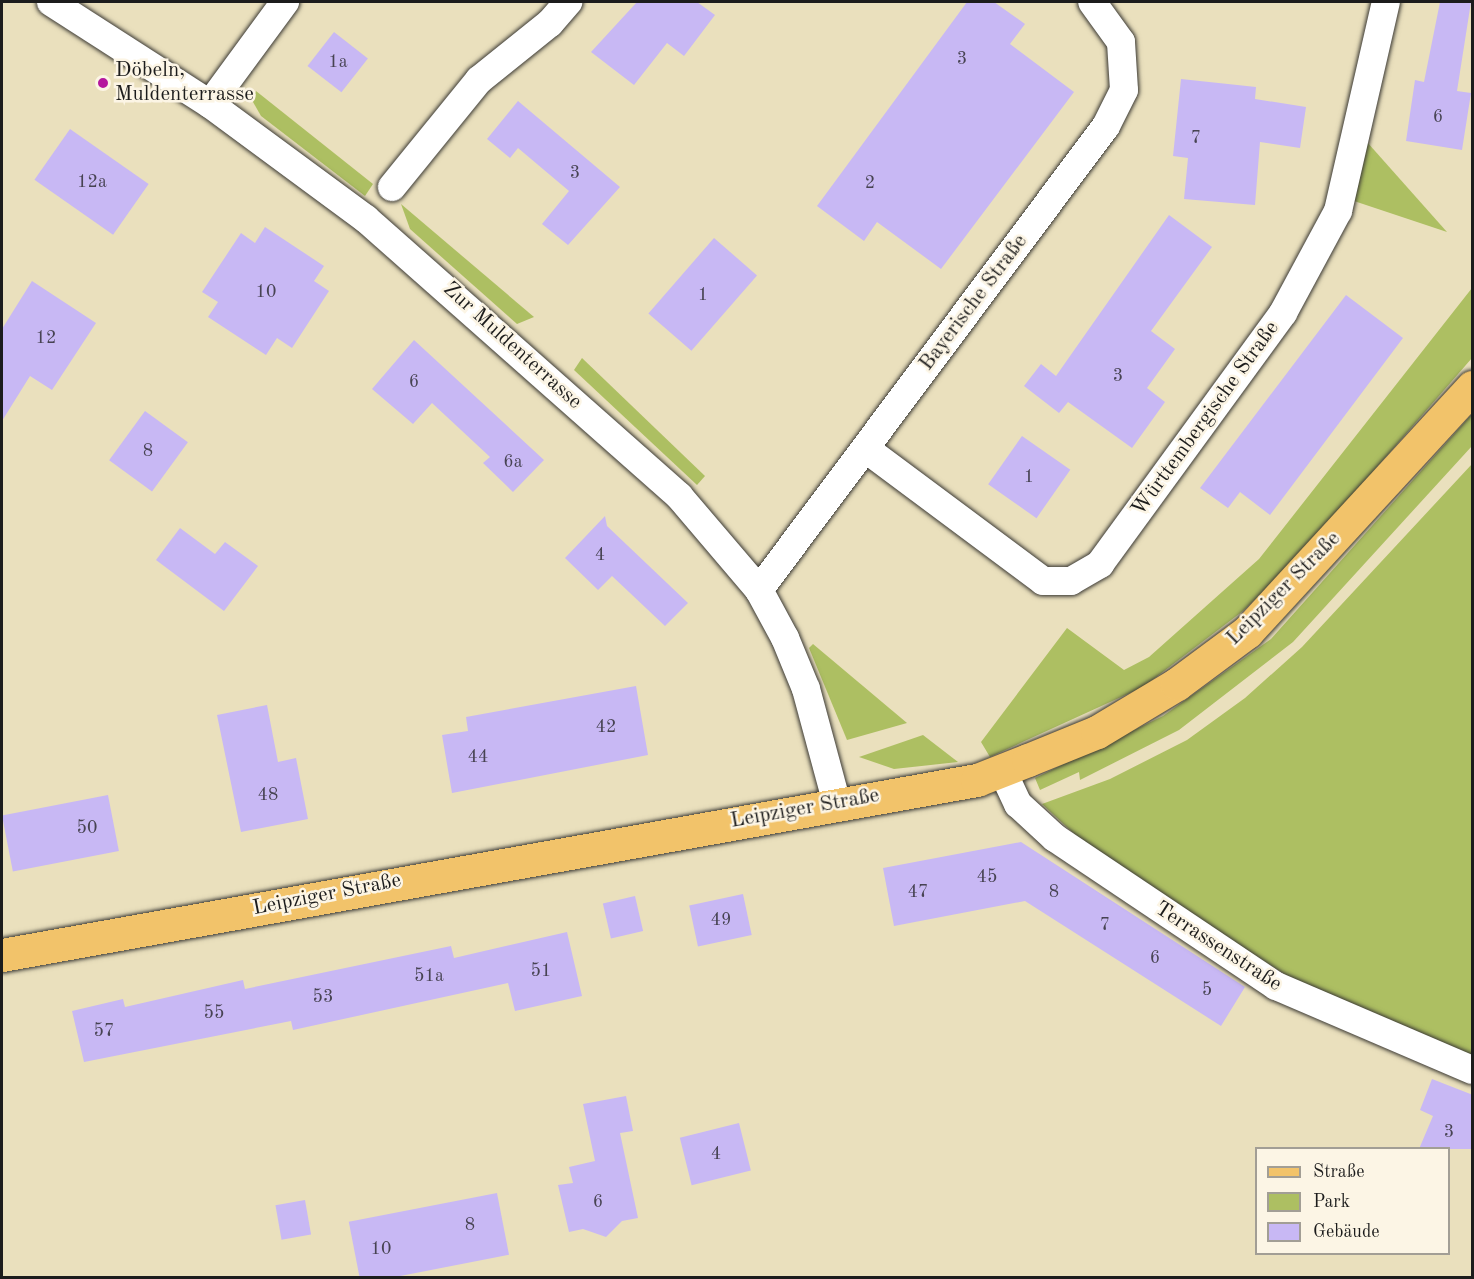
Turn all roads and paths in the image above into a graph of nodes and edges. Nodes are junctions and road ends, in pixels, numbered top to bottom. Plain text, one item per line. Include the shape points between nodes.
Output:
1 (51, 2) edge
2 (285, 2) edge
3 (568, 2) edge
4 (1092, 2) edge
5 (1386, 2) edge
6 (210, 104) junction
7 (392, 187) dead end
8 (1473, 387) edge
9 (866, 449) junction
10 (759, 590) junction
11 (1002, 770) junction
12 (837, 804) junction
13 (2, 955) edge
14 (1473, 1070) edge

1 - 6 street, Zur Muldenterrasse
2 - 6 street
3 - 7 street via 550,23 479,80
4 - 9 street, Bayerische Straße via 1121,42 1124,90 1106,126
5 - 9 street, Württembergische Straße via 1338,210 1283,313 1100,564 1071,581 1043,581
6 - 10 street, Zur Muldenterrasse via 366,219 549,378 679,496
8 - 11 main road, Leipziger Straße via 1247,632 1177,684 1097,732
9 - 10 street, Bayerische Straße
10 - 12 street, Zur Muldenterrasse via 806,689
11 - 12 main road, Leipziger Straße via 977,780
11 - 14 street, Terrassenstraße via 1018,804 1055,838 1276,986
12 - 13 main road, Leipziger Straße

